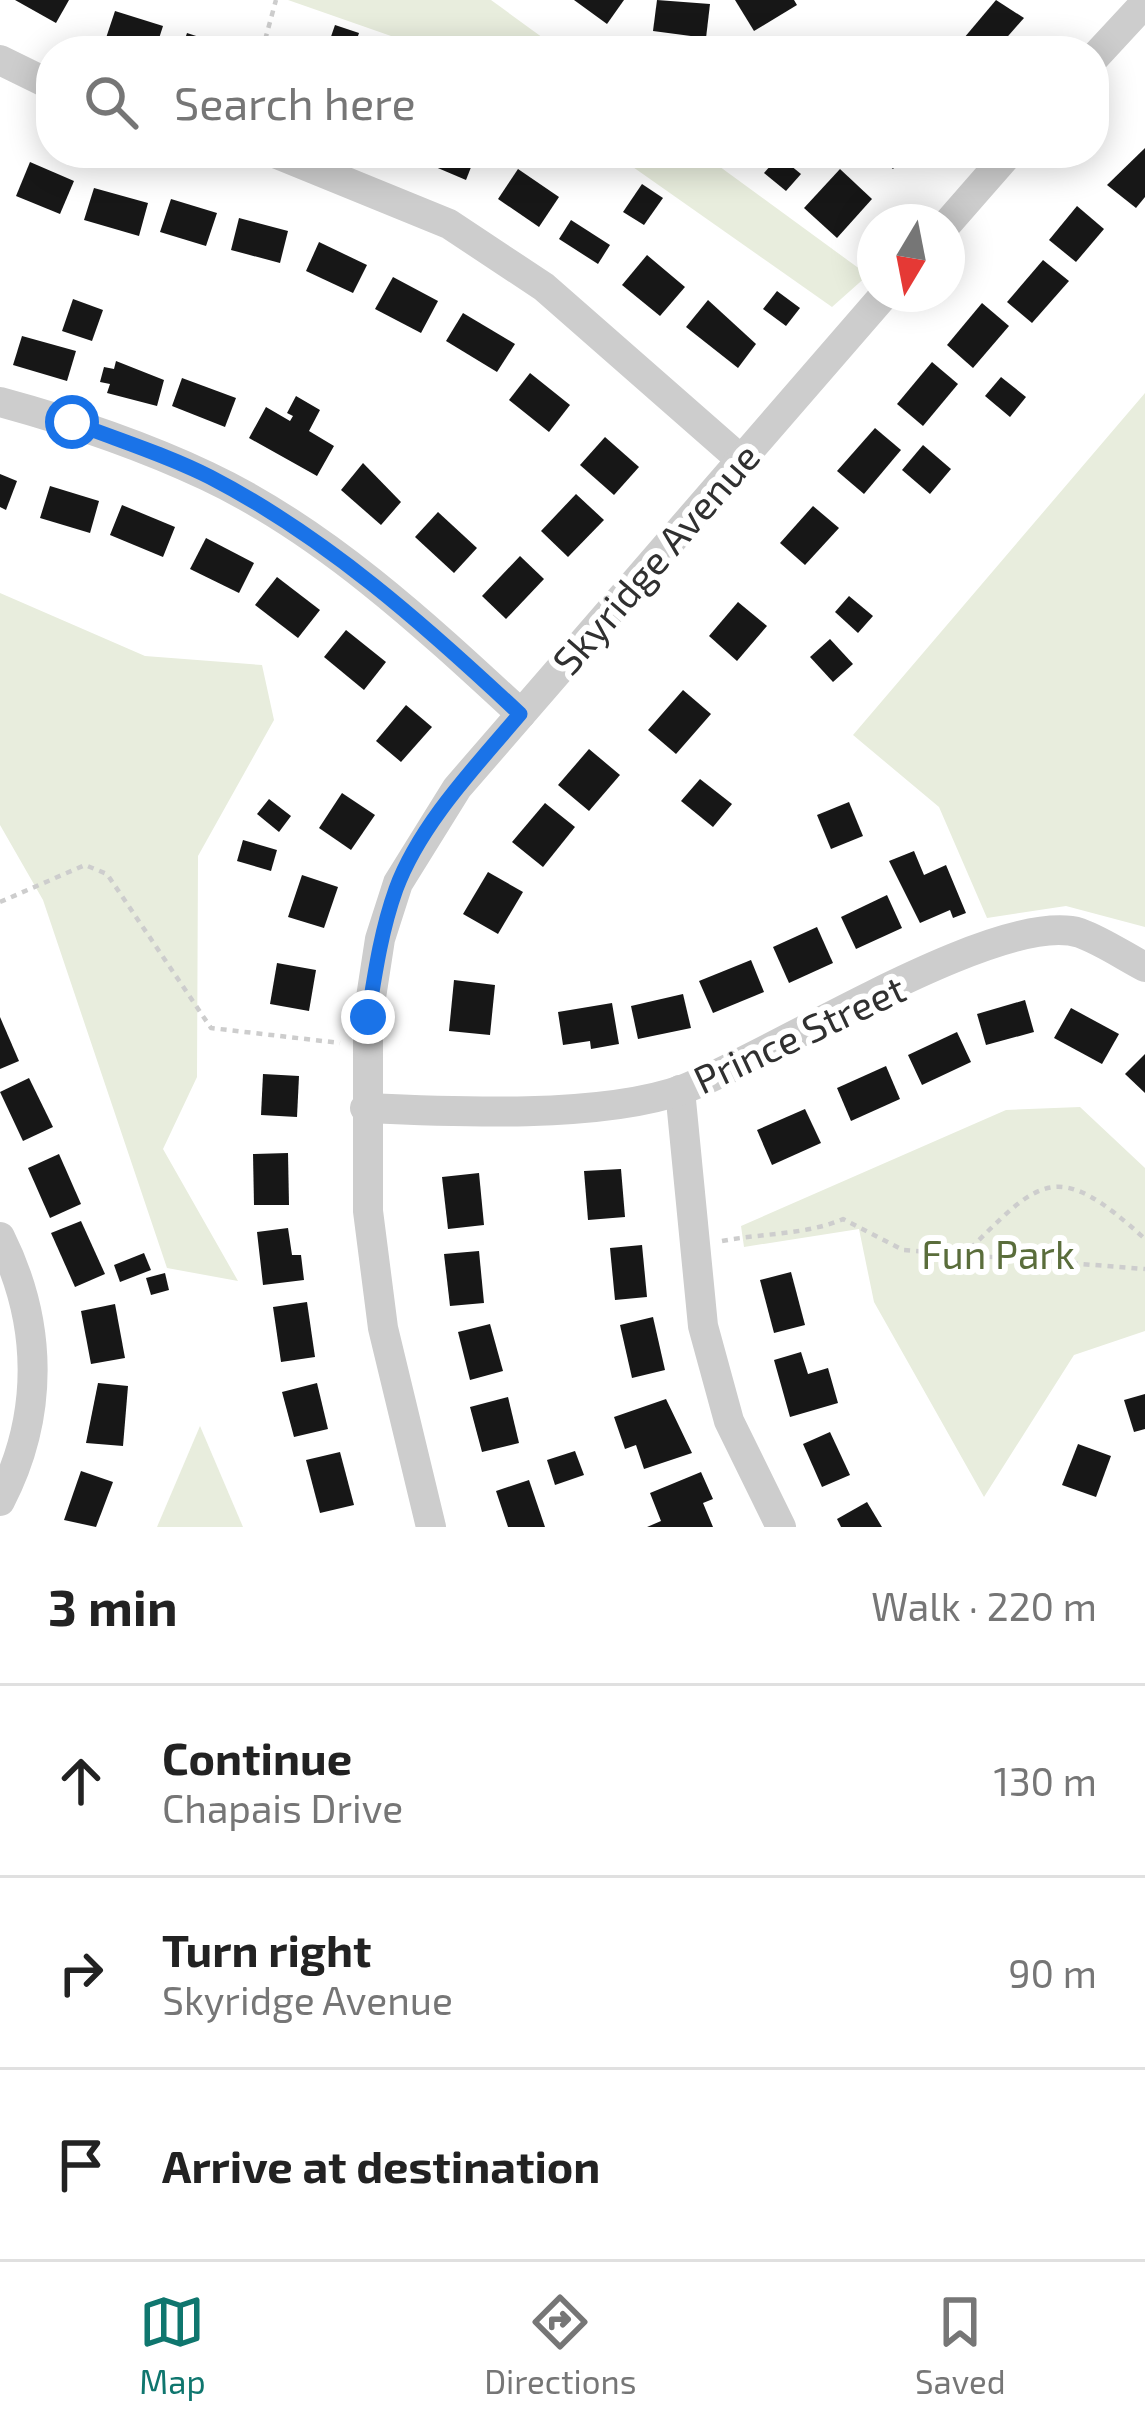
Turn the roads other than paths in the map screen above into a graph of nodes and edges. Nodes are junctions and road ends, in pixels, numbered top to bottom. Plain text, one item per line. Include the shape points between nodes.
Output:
1 (1145, 3) edge
2 (1109, 42) edge
3 (0, 60) edge
4 (36, 78) edge
5 (311, 168) edge
6 (996, 168) edge
7 (964, 204) edge
8 (869, 312) edge
9 (0, 402) edge
10 (740, 458) junction
11 (520, 714) junction
12 (1145, 967) edge
13 (680, 1090) junction
14 (365, 1108) junction
15 (0, 1237) edge
16 (0, 1502) edge
17 (431, 1527) edge
18 (781, 1527) edge

1 - 2 street
3 - 4 street
5 - 10 street via 449,224 506,262
6 - 7 street
8 - 10 street, Skyridge Avenue
9 - 11 street via 209,476 429,629
10 - 11 street, Skyridge Avenue
11 - 14 street, Skyridge Avenue via 457,788 398,883 380,939
12 - 13 street, Prince Street via 1078,932 1035,932 976,949
13 - 14 street, Prince Street via 518,1111
13 - 18 street via 703,1326 729,1421
14 - 17 street, Skyridge Avenue via 383,1328
15 - 16 street via 32,1326 34,1398

